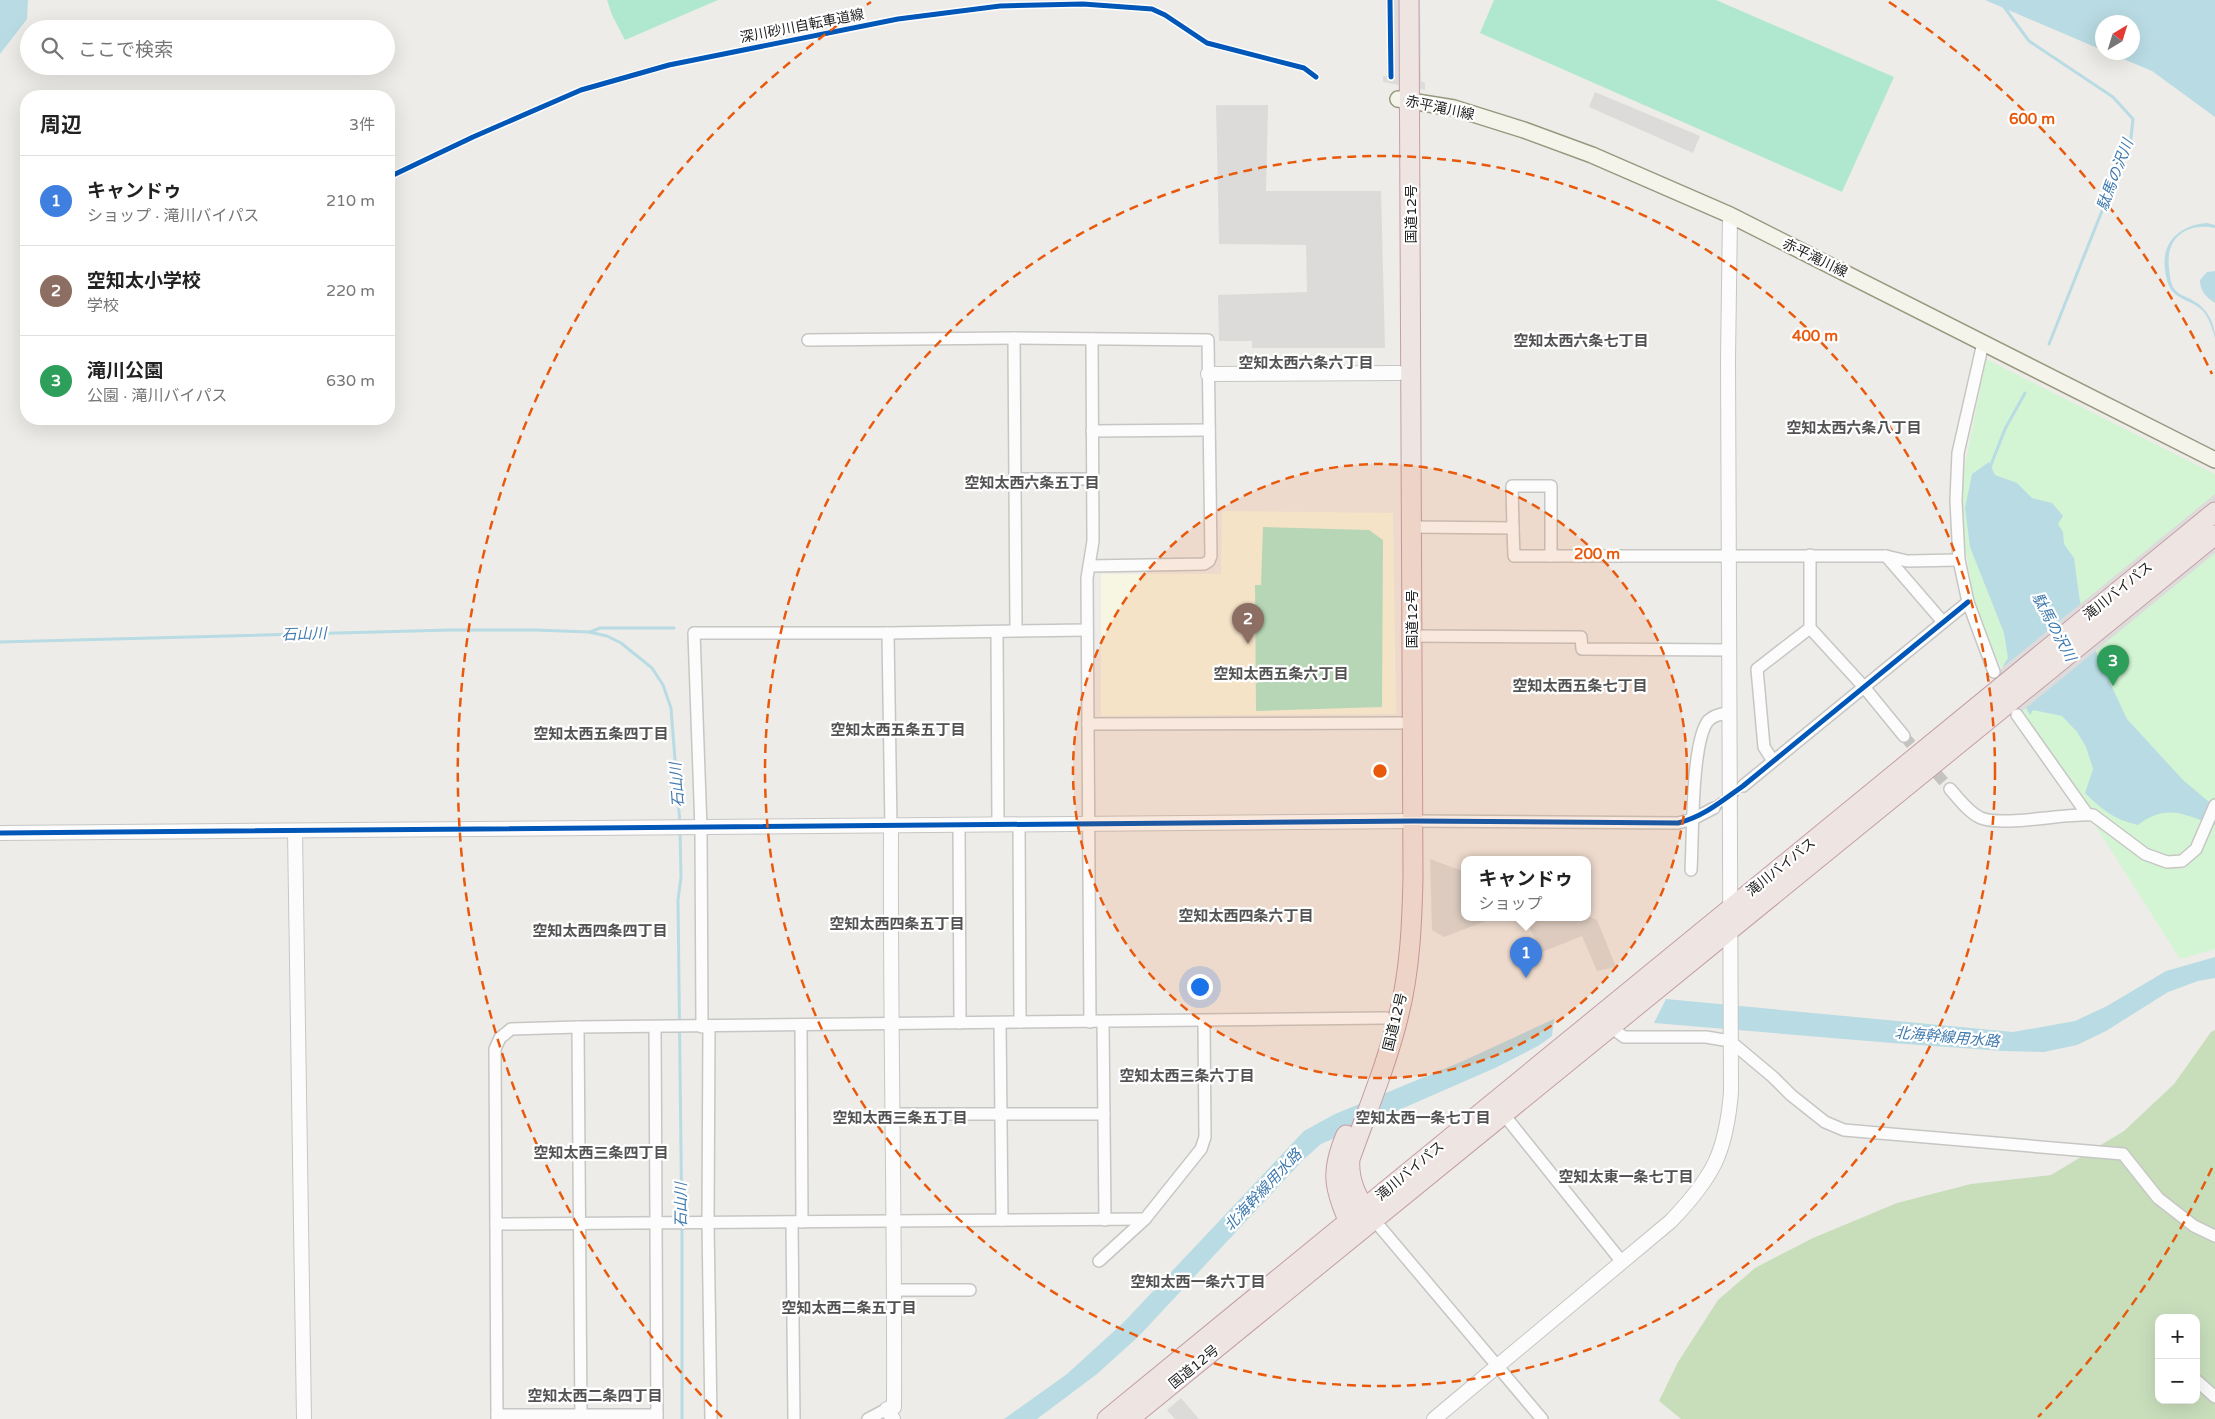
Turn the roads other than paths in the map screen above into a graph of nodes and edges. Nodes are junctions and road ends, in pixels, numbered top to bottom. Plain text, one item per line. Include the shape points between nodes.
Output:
1 (1398, 0) edge
2 (1409, 0) edge
3 (1404, 78) junction
4 (1404, 100) junction
5 (1730, 216) junction
6 (1014, 338) junction
7 (1092, 339) junction
8 (808, 340) dead end
9 (1983, 343) junction
10 (1399, 373) junction
11 (1208, 374) junction
12 (1209, 430) junction
13 (1092, 432) junction
14 (2215, 460) edge
15 (1015, 479) junction
16 (1092, 479) junction
17 (2215, 512) edge
18 (1412, 527) junction
19 (1513, 528) junction
20 (2215, 535) edge
21 (1729, 555) junction
22 (1551, 556) junction
23 (1810, 556) junction
24 (1886, 556) junction
25 (1959, 560) junction
26 (1090, 566) junction
27 (1968, 602) junction
28 (1943, 622) junction
29 (1810, 628) junction
30 (1016, 630) junction
31 (1087, 630) junction
32 (997, 632) junction
33 (888, 633) junction
34 (1412, 636) junction
35 (1729, 650) junction
36 (2005, 684) junction
37 (1864, 686) junction
38 (1729, 713) junction
39 (2017, 715) dead end
40 (1401, 723) junction
41 (1088, 724) junction
42 (1904, 736) tunnel mouth
43 (1773, 761) junction
44 (1744, 786) tunnel mouth
45 (1950, 789) tunnel mouth
46 (2215, 805) edge
47 (1714, 808) tunnel mouth
48 (2087, 814) junction
49 (1694, 819) junction
50 (1408, 821) junction
51 (1088, 824) junction
52 (998, 825) junction
53 (1019, 825) junction
54 (959, 826) junction
55 (891, 827) junction
56 (695, 829) junction
57 (295, 831) junction
58 (0, 833) edge
59 (1692, 870) dead end
60 (1730, 909) junction
61 (1730, 929) junction
62 (1386, 1018) junction
63 (1204, 1020) junction
64 (1020, 1022) junction
65 (1090, 1022) junction
66 (1103, 1022) junction
67 (960, 1023) junction
68 (1000, 1023) junction
69 (802, 1025) junction
70 (890, 1025) junction
71 (578, 1027) junction
72 (655, 1027) junction
73 (706, 1027) junction
74 (1611, 1027) junction
75 (1730, 1036) junction
76 (1370, 1089) junction
77 (1499, 1108) junction
78 (892, 1114) junction
79 (1001, 1114) junction
80 (1104, 1114) junction
81 (1348, 1145) junction
82 (1370, 1215) junction
83 (1145, 1218) junction
84 (1002, 1220) junction
85 (1105, 1220) junction
86 (708, 1222) junction
87 (797, 1222) junction
88 (894, 1222) junction
89 (1349, 1222) junction
90 (496, 1224) junction
91 (579, 1224) junction
92 (656, 1224) junction
93 (2215, 1236) edge
94 (1099, 1261) dead end
95 (1622, 1262) junction
96 (894, 1290) junction
97 (970, 1290) dead end
98 (1497, 1367) junction
99 (2200, 1384) edge
100 (2215, 1397) edge
101 (890, 1414) edge
102 (497, 1417) edge
103 (657, 1417) edge
104 (581, 1418) edge
105 (304, 1419) edge
106 (711, 1419) edge
107 (794, 1419) edge
108 (868, 1419) edge
109 (1107, 1419) edge
110 (1129, 1419) edge
111 (1434, 1419) edge
112 (1542, 1419) edge

1 - 3 highway, 国道12号
2 - 3 highway, 国道12号
3 - 4 highway, 国道12号
4 - 5 main road, 赤平滝川線 via 1454,108 1524,130 1592,155
4 - 10 highway, 国道12号
4 - 18 highway, 国道12号
5 - 9 main road, 赤平滝川線
5 - 21 street
6 - 7 street
6 - 8 street
6 - 15 street
7 - 11 street via 1208,340
7 - 13 street
9 - 14 main road, 赤平滝川線
9 - 25 street via 1958,453
10 - 11 street
10 - 40 highway, 国道12号
11 - 12 street
12 - 13 street
12 - 26 street via 1209,561 1204,564
13 - 16 street
15 - 16 street
15 - 30 street
16 - 26 street
17 - 36 highway, 滝川バイパス
18 - 19 street
18 - 34 highway, 国道12号
19 - 22 street via 1514,556
19 - 22 street via 1512,486 1551,486
20 - 36 highway, 滝川バイパス
21 - 22 street
21 - 23 street
21 - 35 street
23 - 24 street
23 - 29 street
24 - 25 street via 1908,561
24 - 28 street
25 - 27 street
26 - 31 street
27 - 28 street
27 - 36 street
28 - 37 street
29 - 37 street
29 - 43 street via 1757,669 1764,747
30 - 31 street
30 - 32 street
31 - 41 street
32 - 33 street
32 - 52 street
33 - 55 street
33 - 56 street via 694,633
34 - 35 street via 1581,637 1582,649
34 - 50 highway, 国道12号
35 - 38 street
36 - 60 highway, 滝川バイパス
36 - 61 highway, 滝川バイパス
37 - 42 street
37 - 43 street
38 - 49 street via 1718,714 1708,722 1703,734 1694,772
38 - 60 street
39 - 48 street
40 - 41 street
40 - 50 highway, 国道12号
41 - 51 street
43 - 44 street
45 - 48 street via 1970,811 1982,818 2000,821
46 - 48 street via 2196,849 2182,861 2167,862 2145,854 2101,819
47 - 49 street
49 - 50 street via 1678,823
49 - 59 street
50 - 51 street
50 - 62 highway, 国道12号 via 1400,929
50 - 76 highway, 国道12号 via 1412,928 1399,1013
51 - 53 street
51 - 65 street
52 - 53 street
52 - 54 street
53 - 64 street
54 - 55 street
54 - 67 street
55 - 56 street
55 - 70 street
56 - 57 street
56 - 73 street
57 - 58 street
57 - 105 street
60 - 61 street
60 - 77 highway, 滝川バイパス
61 - 74 highway, 滝川バイパス
61 - 75 street
62 - 63 street
62 - 76 highway, 国道12号
63 - 66 street
63 - 83 street via 1205,1138 1201,1149
64 - 65 street
64 - 68 street
65 - 66 street
66 - 80 street
67 - 68 street
67 - 70 street
68 - 79 street
69 - 70 street
69 - 73 street
69 - 87 street
70 - 78 street
71 - 72 street
71 - 90 street via 511,1030 500,1038 495,1049
71 - 91 street
72 - 73 street
72 - 92 street
73 - 86 street
74 - 75 street via 1624,1036
74 - 77 highway, 滝川バイパス
75 - 93 street via 1812,1111 1844,1130 2123,1154 2158,1198 2194,1226
75 - 95 street via 1728,1122 1714,1168 1671,1221
76 - 81 highway, 国道12号
77 - 82 highway, 滝川バイパス
77 - 95 street
78 - 79 street
78 - 88 street
79 - 80 street
79 - 84 street
80 - 85 street
81 - 82 highway, 国道12号 via 1349,1171 1355,1192
81 - 89 highway, 国道12号 via 1336,1160 1336,1178 1341,1205
82 - 89 highway
82 - 98 street
82 - 110 highway, 国道12号
83 - 85 street
83 - 94 street
84 - 85 street
84 - 88 street
86 - 87 street
86 - 92 street
86 - 106 street
87 - 88 street
87 - 107 street
88 - 96 street
89 - 109 highway, 国道12号
90 - 91 street
90 - 102 street
91 - 92 street
91 - 104 street
92 - 103 street
95 - 98 street
96 - 97 street
96 - 101 street via 894,1407
98 - 111 street
98 - 112 street
99 - 100 street
101 - 108 street
102 - 104 street
103 - 104 street

